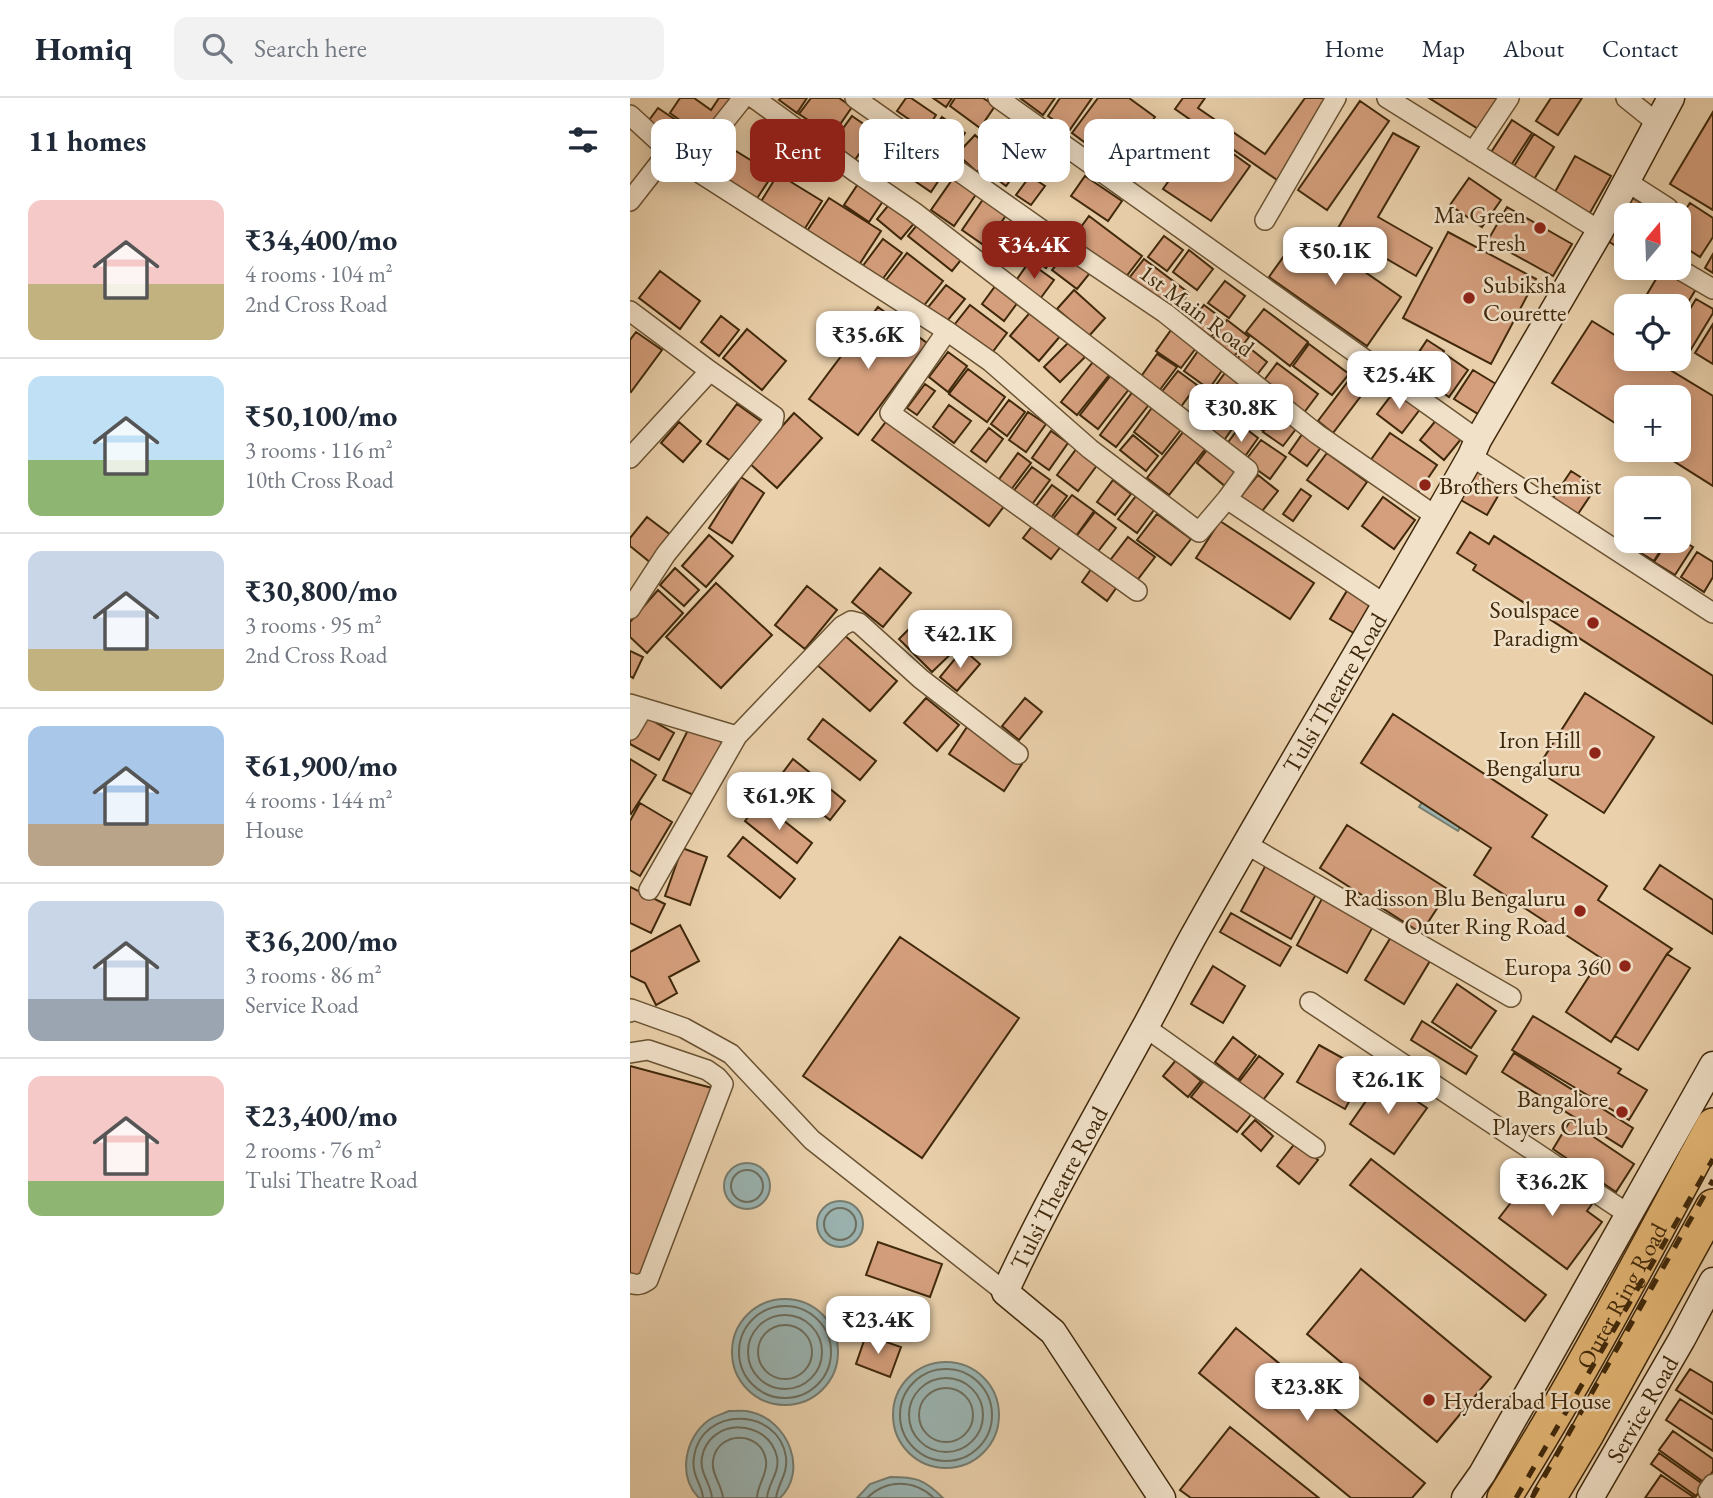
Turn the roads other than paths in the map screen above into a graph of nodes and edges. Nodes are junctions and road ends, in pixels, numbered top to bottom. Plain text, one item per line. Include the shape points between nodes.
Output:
1 (743, 98) edge
2 (754, 98) edge
3 (855, 98) edge
4 (998, 98) edge
5 (1336, 98) edge
6 (1387, 98) edge
7 (1509, 98) edge
8 (1626, 98) edge
9 (1671, 98) edge
10 (630, 116) edge
11 (726, 119) edge
12 (1657, 122) junction
13 (651, 135) edge
14 (1474, 152) junction
15 (651, 174) edge
16 (1626, 181) junction
17 (714, 182) edge
18 (630, 201) edge
19 (1660, 203) edge
20 (1265, 220) dead end
21 (1600, 231) junction
22 (1691, 276) edge
23 (1713, 289) edge
24 (634, 321) edge
25 (947, 331) junction
26 (710, 371) junction
27 (1475, 448) junction
28 (630, 458) edge
29 (1227, 499) junction
30 (1437, 517) junction
31 (1137, 591) dead end
32 (1387, 605) junction
33 (630, 609) edge
34 (1713, 613) edge
35 (636, 706) edge
36 (630, 730) edge
37 (737, 736) junction
38 (1018, 754) dead end
39 (1246, 844) junction
40 (649, 890) dead end
41 (1511, 997) dead end
42 (1310, 1002) dead end
43 (630, 1010) edge
44 (1145, 1027) junction
45 (715, 1045) junction
46 (630, 1053) edge
47 (1713, 1065) edge
48 (706, 1070) junction
49 (1713, 1125) edge
50 (1315, 1148) dead end
51 (1713, 1206) edge
52 (1628, 1214) junction
53 (1713, 1281) edge
54 (630, 1283) edge
55 (1004, 1293) junction
56 (1162, 1498) edge
57 (1465, 1498) edge
58 (1504, 1498) edge
59 (1549, 1498) edge
60 (1590, 1498) edge

1 - 11 street
2 - 29 street via 914,212 1248,470
3 - 30 street, 1st Main Road via 1165,313 1317,434
4 - 27 street
5 - 20 street
6 - 14 street
7 - 14 street
8 - 12 street
9 - 12 street, Tulsi Theatre Road
10 - 13 street
12 - 16 street, Tulsi Theatre Road
14 - 21 street
15 - 18 street
16 - 19 street
16 - 21 street, Tulsi Theatre Road
17 - 25 street
21 - 27 street, Tulsi Theatre Road
22 - 23 street
24 - 26 street
25 - 29 street via 1199,532
25 - 31 street via 890,413
26 - 28 street
26 - 33 street via 774,416 773,422 666,554
27 - 30 street, Tulsi Theatre Road
27 - 34 street
29 - 32 street
30 - 32 street, Tulsi Theatre Road
32 - 39 street, Tulsi Theatre Road
35 - 36 street
35 - 37 street
37 - 38 street via 851,621
37 - 40 street
39 - 41 street
39 - 44 street, Tulsi Theatre Road
42 - 52 street
43 - 45 street via 684,1028
44 - 50 street
44 - 55 street, Tulsi Theatre Road
45 - 48 street
45 - 55 street via 731,1054 812,1140
46 - 48 street via 648,1051
47 - 52 street
48 - 54 street via 723,1084 648,1280
49 - 58 highway, Outer Ring Road via 1583,1365
51 - 59 highway, Outer Ring Road
52 - 57 street
53 - 60 street, Service Road
55 - 56 street via 1053,1332

